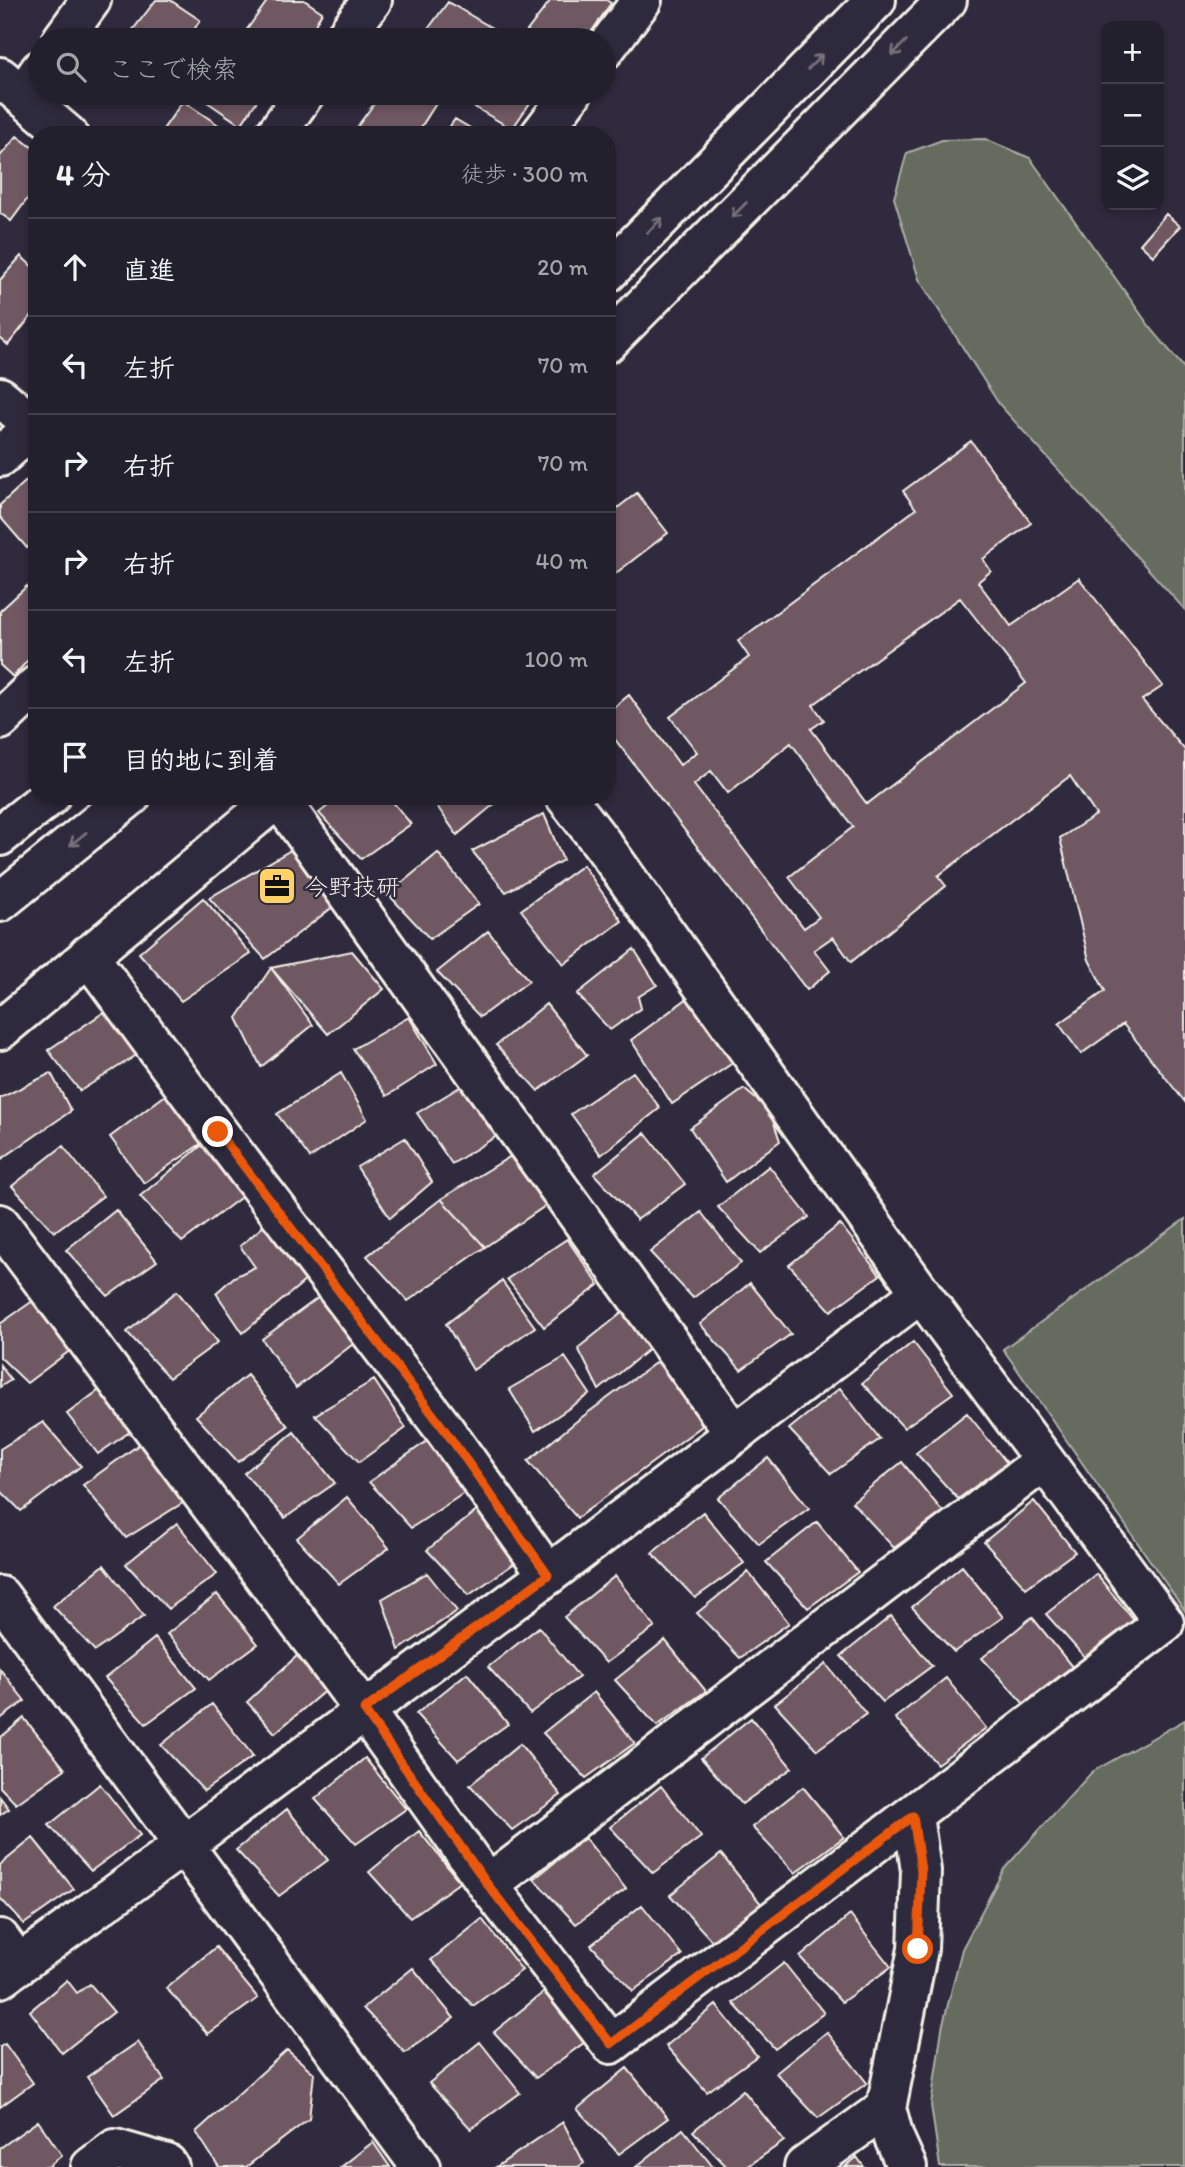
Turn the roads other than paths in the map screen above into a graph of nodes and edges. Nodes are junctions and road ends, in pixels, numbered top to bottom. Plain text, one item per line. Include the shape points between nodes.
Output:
1 (91, 0) edge
2 (372, 0) edge
3 (642, 0) edge
4 (876, 0) edge
5 (947, 0) edge
6 (71, 28) edge
7 (352, 28) edge
8 (616, 34) edge
9 (42, 105) edge
10 (296, 105) edge
11 (563, 105) edge
12 (60, 126) edge
13 (281, 126) edge
14 (547, 126) edge
15 (616, 264) edge
16 (616, 334) edge
17 (0, 397) edge
18 (28, 420) edge
19 (28, 434) edge
20 (0, 457) edge
21 (28, 694) edge
22 (0, 720) edge
23 (39, 805) edge
24 (120, 805) edge
25 (269, 805) edge
26 (285, 805) edge
27 (572, 805) edge
28 (0, 836) edge
29 (0, 902) edge
30 (88, 956) junction
31 (0, 1030) edge
32 (0, 1224) edge
33 (921, 1293) junction
34 (735, 1434) junction
35 (1044, 1461) junction
36 (548, 1575) junction
37 (0, 1596) edge
38 (364, 1710) junction
39 (913, 1816) junction
40 (185, 1844) junction
41 (488, 1885) junction
42 (6, 1960) edge
43 (887, 2108) junction
44 (91, 2167) edge
45 (169, 2167) edge
46 (421, 2167) edge
47 (804, 2167) edge
48 (908, 2167) edge

1 - 6 street
2 - 7 street
3 - 8 street
15 -> 4 street
5 -> 16 street
9 - 12 street
10 - 13 street
11 - 14 street
17 - 18 street
19 - 20 street
21 - 22 street
23 - 28 street
24 -> 29 street
25 - 30 street
26 - 34 street
27 - 33 street
30 - 31 street
30 - 36 street via 444,1429
32 - 38 street
33 - 34 street
33 - 35 street
34 - 36 street
35 - 39 street via 1164,1623
35 - 41 street
36 - 38 street
37 - 40 street
38 - 40 street
38 - 41 street
39 - 41 street via 611,2044
39 - 43 street via 921,1871 918,1949
40 - 42 street
40 - 46 street
43 - 47 street
43 - 48 street
44 - 45 street via 116,2149

